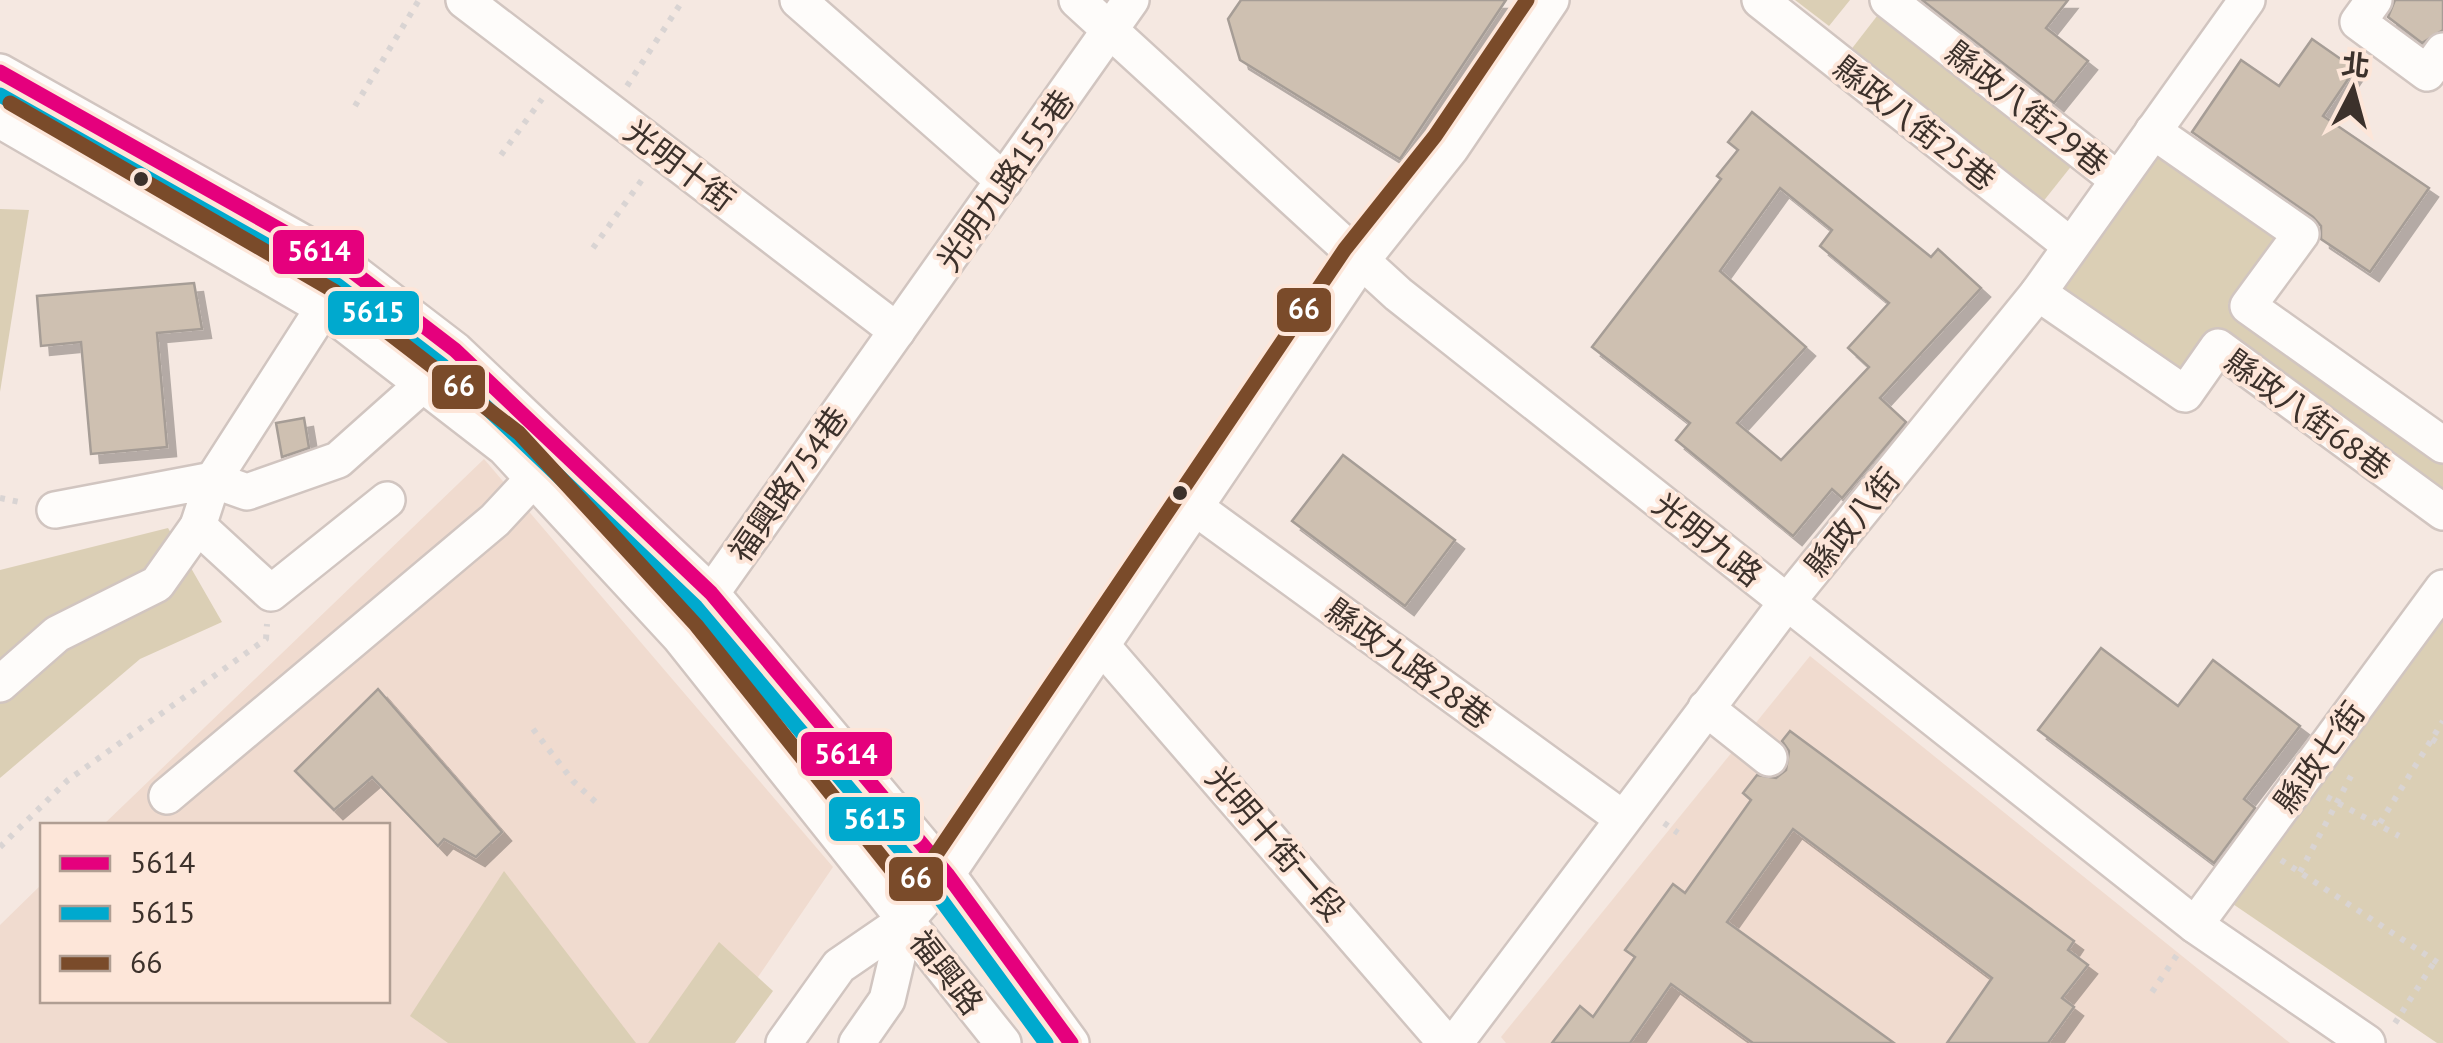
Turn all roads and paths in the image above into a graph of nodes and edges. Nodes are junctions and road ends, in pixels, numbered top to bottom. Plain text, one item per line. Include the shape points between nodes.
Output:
1 (419, 0) edge
2 (464, 0) edge
3 (683, 0) edge
4 (798, 0) edge
5 (1078, 0) edge
6 (1550, 0) edge
7 (1760, 0) edge
8 (1888, 0) edge
9 (2247, 0) edge
10 (2374, 0) edge
11 (1122, 14) edge
12 (2443, 51) edge
13 (0, 72) edge
14 (560, 74) junction
15 (355, 106) dead end
16 (610, 112) junction
17 (0, 120) edge
18 (2153, 132) junction
19 (662, 152) junction
20 (501, 154) dead end
21 (2118, 180) junction
22 (1004, 181) junction
23 (2072, 246) junction
24 (593, 248) dead end
25 (1362, 260) junction
26 (348, 268) junction
27 (2038, 293) junction
28 (324, 308) junction
29 (897, 331) junction
30 (455, 350) junction
31 (427, 386) junction
32 (2443, 445) edge
33 (534, 478) junction
34 (214, 480) junction
35 (387, 500) dead end
36 (1196, 508) junction
37 (55, 510) dead end
38 (2443, 512) edge
39 (198, 526) junction
40 (2443, 588) edge
41 (271, 592) junction
42 (711, 593) junction
43 (1787, 602) junction
44 (680, 637) junction
45 (1102, 646) junction
46 (0, 684) edge
47 (1706, 708) junction
48 (2443, 721) edge
49 (532, 729) dead end
50 (2432, 739) junction
51 (2443, 746) edge
52 (1769, 758) dead end
53 (2299, 784) junction
54 (167, 796) dead end
55 (601, 807) dead end
56 (1622, 818) junction
57 (2380, 822) junction
58 (2400, 836) dead end
59 (0, 847) edge
60 (2272, 854) dead end
61 (946, 874) junction
62 (906, 920) junction
63 (2195, 926) junction
64 (2435, 961) junction
65 (2443, 966) edge
66 (2152, 992) dead end
67 (2380, 1035) edge
68 (784, 1043) edge
69 (857, 1043) edge
70 (1003, 1043) edge
71 (1071, 1043) edge
72 (1446, 1043) edge
73 (1455, 1043) edge

1 - 15 path
2 - 14 street, 光明十街
3 - 16 path
4 - 22 street
5 - 11 street, 光明九路
6 - 25 street via 1451,148
7 - 23 street, 縣政八街25巷
8 - 21 street, 縣政八街29巷
9 - 18 street, 縣政八街
10 - 12 street via 2358,22 2427,73
11 - 22 street, 光明九路155巷
11 - 25 street, 光明九路
13 - 26 street, 福興路
14 - 16 street, 光明十街
14 - 20 path
16 - 19 street, 光明十街
17 - 28 street, 福興路
18 - 21 street, 縣政八街
18 - 32 street, 縣政八街68巷 via 2302,234 2248,306
19 - 24 path
19 - 29 street, 光明十街
21 - 23 street, 縣政八街
22 - 29 street, 光明九路155巷
23 - 27 street, 縣政八街
25 - 36 street
25 - 43 street, 光明九路
26 - 28 street
26 - 30 street, 福興路
27 - 38 street, 縣政八街68巷 via 2185,394 2218,347
27 - 43 street, 縣政八街
28 - 31 street, 福興路
28 - 34 street
29 - 42 street, 福興路754巷
30 - 31 street
30 - 42 street, 福興路
31 - 33 street, 福興路
31 - 34 street via 338,460 247,492
33 - 44 street, 福興路
33 - 54 street via 495,520
34 - 37 street
34 - 39 street
35 - 41 street
36 - 45 street
36 - 56 street, 縣政九路28巷
39 - 41 street
39 - 46 street via 157,584 57,634
40 - 53 street, 縣政七街
41 - 59 path via 266,639 68,780
42 - 44 street, 福興路754巷
42 - 61 street, 福興路
43 - 47 street, 縣政八街
43 - 63 street, 光明九路
44 - 62 street, 福興路
45 - 61 street
45 - 72 street, 光明十街一段
47 - 52 street
47 - 56 street, 縣政八街
48 - 50 path
49 - 55 path
50 - 51 path
50 - 57 path
53 - 57 path
53 - 63 street, 縣政七街
56 - 73 street, 縣政八街
57 - 58 path
60 - 64 path
61 - 62 street
61 - 71 street, 福興路
62 - 68 street via 839,966
62 - 69 street via 888,1000
62 - 70 street, 福興路
63 - 66 path
63 - 67 street, 光明九路
64 - 65 path
64 - 67 path

